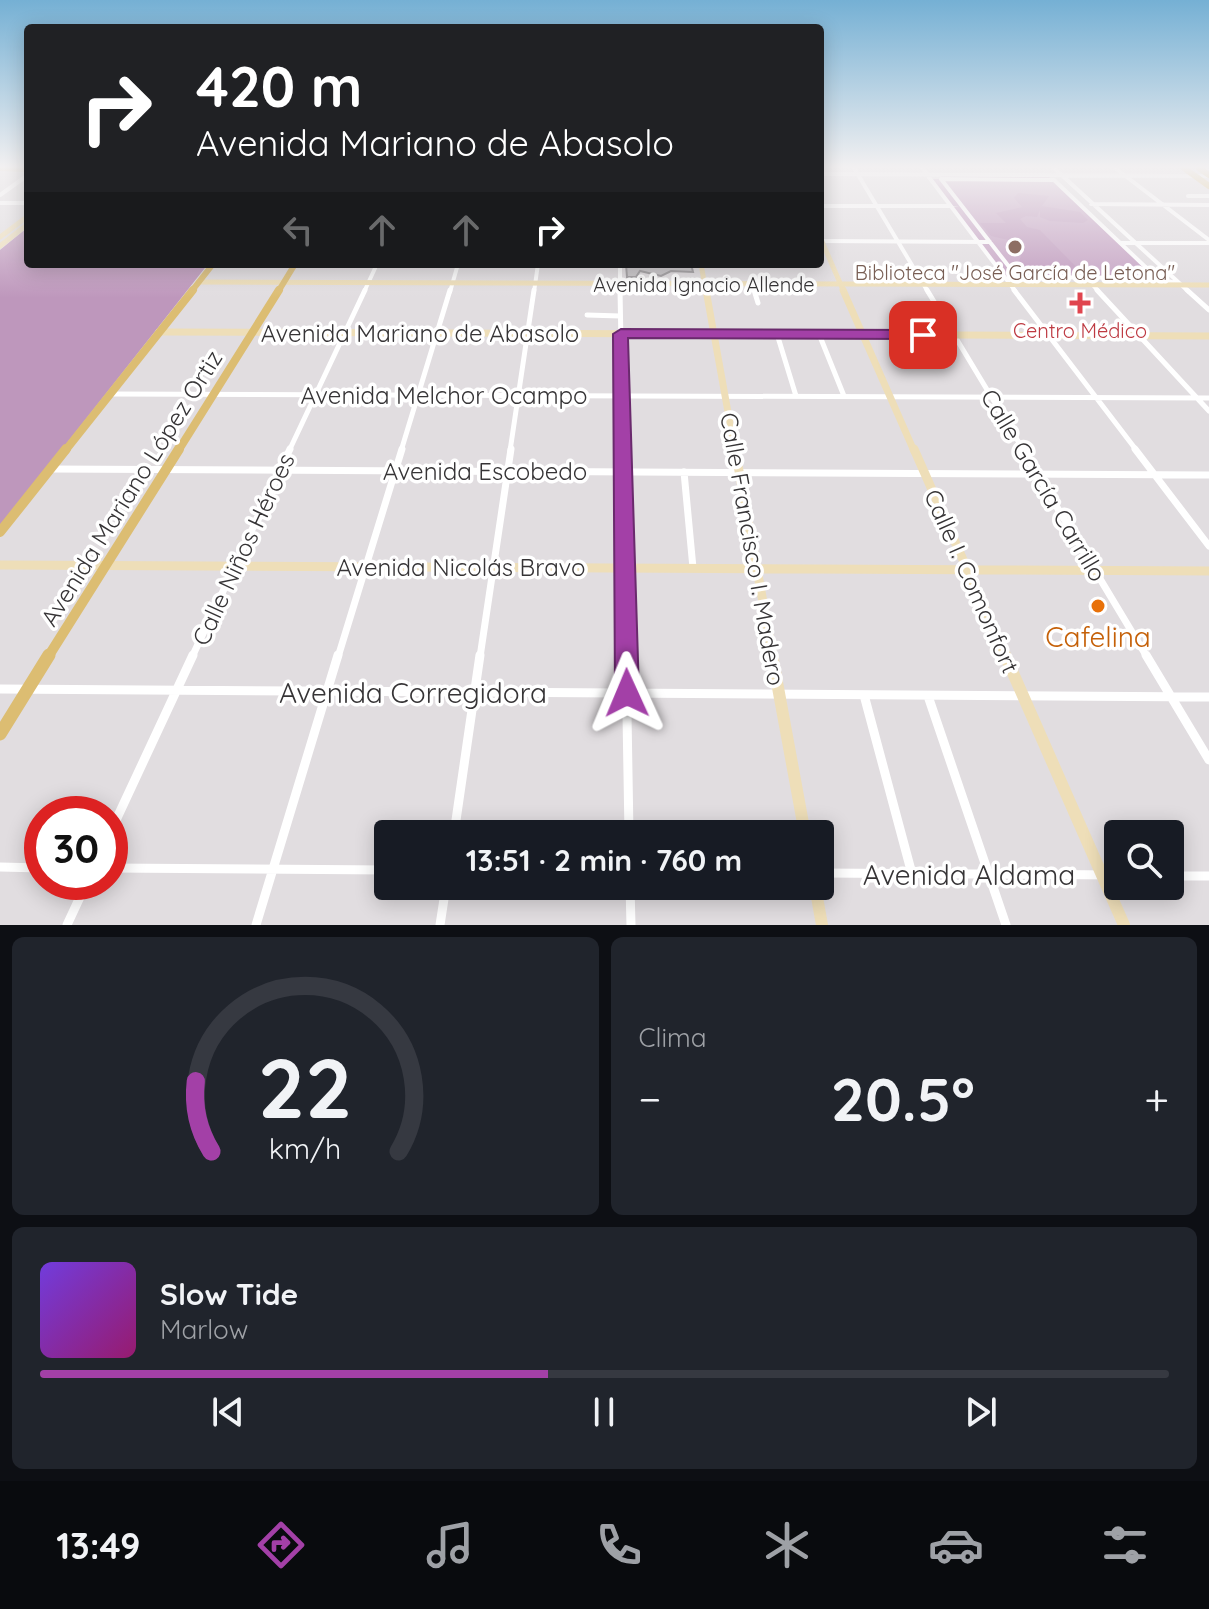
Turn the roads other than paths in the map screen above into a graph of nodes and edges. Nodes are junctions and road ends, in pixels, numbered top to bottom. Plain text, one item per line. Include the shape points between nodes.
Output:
1 (879, 211) edge
2 (955, 211) edge
3 (966, 211) edge
4 (1087, 211) edge
5 (1101, 211) edge
6 (1172, 211) edge
7 (24, 219) edge
8 (24, 227) edge
9 (0, 238) edge
10 (9, 239) junction
11 (824, 240) edge
12 (898, 242) junction
13 (978, 242) junction
14 (990, 242) junction
15 (1209, 242) edge
16 (1120, 243) junction
17 (1136, 243) junction
18 (0, 246) edge
19 (824, 247) edge
20 (210, 268) edge
21 (293, 268) edge
22 (375, 268) edge
23 (457, 268) edge
24 (537, 268) edge
25 (620, 268) edge
26 (702, 268) edge
27 (1017, 277) junction
28 (1085, 277) junction
29 (1157, 278) junction
30 (198, 282) junction
31 (284, 282) junction
32 (368, 282) junction
33 (453, 283) junction
34 (535, 283) junction
35 (620, 283) junction
36 (705, 284) junction
37 (753, 284) junction
38 (841, 284) junction
39 (923, 284) junction
40 (1010, 284) junction
41 (1092, 285) junction
42 (1182, 285) junction
43 (1209, 285) edge
44 (758, 303) dead end
45 (1209, 310) edge
46 (587, 315) dead end
47 (620, 316) junction
48 (159, 332) junction
49 (252, 333) junction
50 (345, 333) junction
51 (437, 333) junction
52 (528, 333) junction
53 (621, 334) junction
54 (714, 334) junction
55 (777, 334) junction
56 (819, 334) junction
57 (863, 335) junction
58 (953, 335) junction
59 (1049, 335) junction
60 (1139, 336) junction
61 (1209, 336) edge
62 (110, 394) junction
63 (213, 394) junction
64 (316, 394) junction
65 (418, 395) junction
66 (519, 395) junction
67 (621, 396) junction
68 (725, 396) junction
69 (796, 396) junction
70 (844, 396) junction
71 (890, 396) junction
72 (990, 397) junction
73 (1095, 397) junction
74 (1196, 397) junction
75 (1209, 398) edge
76 (1209, 411) edge
77 (50, 469) junction
78 (166, 470) junction
79 (280, 470) junction
80 (395, 471) junction
81 (508, 472) junction
82 (623, 472) junction
83 (684, 472) junction
84 (739, 473) junction
85 (924, 473) junction
86 (1037, 474) junction
87 (1154, 474) junction
88 (1209, 475) edge
89 (0, 532) edge
90 (1209, 546) edge
91 (0, 565) edge
92 (106, 565) junction
93 (235, 566) junction
94 (366, 566) junction
95 (494, 567) junction
96 (624, 568) junction
97 (693, 568) junction
98 (757, 568) junction
99 (967, 569) junction
100 (1095, 570) junction
101 (1209, 571) edge
102 (0, 689) edge
103 (28, 689) junction
104 (177, 690) junction
105 (327, 691) junction
106 (475, 692) junction
107 (627, 693) junction
108 (780, 694) junction
109 (864, 695) junction
110 (928, 696) junction
111 (1023, 696) junction
112 (1171, 697) junction
113 (1209, 697) edge
114 (0, 734) edge
115 (1209, 760) edge
116 (127, 796) edge
117 (456, 820) edge
118 (629, 820) edge
119 (802, 820) edge
120 (0, 867) edge
121 (24, 868) edge
122 (128, 868) edge
123 (273, 869) junction
124 (374, 870) edge
125 (834, 873) edge
126 (912, 874) junction
127 (989, 874) junction
128 (1102, 875) junction
129 (1184, 876) edge
130 (1209, 876) edge
131 (79, 900) edge
132 (444, 900) edge
133 (630, 900) edge
134 (818, 900) edge
135 (67, 925) edge
136 (256, 925) edge
137 (440, 925) edge
138 (631, 925) edge
139 (822, 925) edge
140 (1006, 925) edge
141 (1124, 925) edge

1 - 12 street, Calle García Carrillo
2 - 13 street
3 - 14 street
4 - 16 street
5 - 17 street
6 - 15 street
7 - 9 street
8 - 10 street
9 - 10 street
10 - 18 street
11 - 12 street
12 - 13 street
12 - 39 street, Calle García Carrillo
13 - 14 street
13 - 40 street
14 - 27 street
15 - 17 street
16 - 17 street
16 - 29 street
17 - 42 street
19 - 38 street, Calle I. Comonfort
20 - 30 main road
21 - 31 main road, Avenida Mariano López Ortiz
22 - 32 street, Calle Niños Héroes
23 - 33 street
24 - 34 street
25 - 35 street
26 - 36 street, Calle Francisco I. Madero
27 - 28 street
27 - 40 street
28 - 29 street
28 - 41 street
29 - 42 street
30 - 31 street, Avenida Ignacio Allende
30 - 48 main road
31 - 32 street, Avenida Ignacio Allende
31 - 49 main road, Avenida Mariano López Ortiz
32 - 33 street, Avenida Ignacio Allende
32 - 50 street, Calle Niños Héroes
33 - 34 street, Avenida Ignacio Allende
33 - 51 street
34 - 35 street, Avenida Ignacio Allende
34 - 52 street
35 - 36 street, Avenida Ignacio Allende
35 - 47 street
36 - 37 street, Avenida Ignacio Allende
36 - 54 street, Calle Francisco I. Madero
37 - 38 street, Avenida Ignacio Allende
37 - 44 street
38 - 39 street, Avenida Ignacio Allende
38 - 57 street, Calle I. Comonfort
39 - 40 street, Avenida Ignacio Allende
39 - 58 street, Calle García Carrillo
40 - 41 street, Avenida Ignacio Allende
40 - 59 street
41 - 42 street, Avenida Ignacio Allende
41 - 60 street
42 - 43 street, Avenida Ignacio Allende
42 - 45 street
46 - 47 street
47 - 53 street
48 - 49 street, Avenida Mariano de Abasolo
48 - 62 main road
49 - 50 street, Avenida Mariano de Abasolo
49 - 63 main road, Avenida Mariano López Ortiz
50 - 51 street, Avenida Mariano de Abasolo
50 - 64 street, Calle Niños Héroes
51 - 52 street, Avenida Mariano de Abasolo
51 - 65 street
52 - 53 street, Avenida Mariano de Abasolo
52 - 66 street
53 - 54 street, Avenida Mariano de Abasolo
53 - 67 street
54 - 55 street, Avenida Mariano de Abasolo
54 - 68 street, Calle Francisco I. Madero
55 - 56 street, Avenida Mariano de Abasolo
55 - 69 street
56 - 57 street, Avenida Mariano de Abasolo
56 - 70 street
57 - 58 street, Avenida Mariano de Abasolo
57 - 71 street, Calle I. Comonfort
58 - 59 street, Avenida Mariano de Abasolo
58 - 72 street, Calle García Carrillo
59 - 60 street, Avenida Mariano de Abasolo
59 - 73 street
60 - 61 street, Avenida Mariano de Abasolo
60 - 74 street
62 - 63 street, Avenida Melchor Ocampo
62 - 77 main road
63 - 64 street, Avenida Melchor Ocampo
63 - 78 main road, Avenida Mariano López Ortiz
64 - 65 street, Avenida Melchor Ocampo
64 - 79 street, Calle Niños Héroes
65 - 66 street, Avenida Melchor Ocampo
65 - 80 street
66 - 67 street, Avenida Melchor Ocampo
66 - 81 street
67 - 68 street, Avenida Melchor Ocampo
67 - 82 street
68 - 69 street, Avenida Melchor Ocampo
68 - 84 street, Calle Francisco I. Madero
69 - 70 street, Avenida Melchor Ocampo
70 - 71 street, Avenida Melchor Ocampo
71 - 72 street, Avenida Melchor Ocampo
71 - 85 street, Calle I. Comonfort
72 - 73 street, Avenida Melchor Ocampo
72 - 86 street, Calle García Carrillo
73 - 74 street, Avenida Melchor Ocampo
73 - 87 street
74 - 75 street, Avenida Melchor Ocampo
74 - 76 street
77 - 78 street, Avenida Escobedo
77 - 89 main road
78 - 79 street, Avenida Escobedo
78 - 92 main road, Avenida Mariano López Ortiz
79 - 80 street, Avenida Escobedo
79 - 93 street, Calle Niños Héroes
80 - 81 street, Avenida Escobedo
80 - 94 street
81 - 82 street, Avenida Escobedo
81 - 95 street
82 - 83 street, Avenida Escobedo
82 - 96 street
83 - 84 street, Avenida Escobedo
83 - 97 street
84 - 85 street, Avenida Escobedo
84 - 98 street, Calle Francisco I. Madero
85 - 86 street, Avenida Escobedo
85 - 99 street, Calle I. Comonfort
86 - 87 street, Avenida Escobedo
86 - 100 street, Calle García Carrillo
87 - 88 street, Avenida Escobedo
87 - 90 street
91 - 92 street, Avenida Nicolás Bravo
92 - 93 street, Avenida Nicolás Bravo
92 - 103 main road, Avenida Mariano López Ortiz
93 - 94 street, Avenida Nicolás Bravo
93 - 104 street, Calle Niños Héroes
94 - 95 street, Avenida Nicolás Bravo
94 - 105 street
95 - 96 street, Avenida Nicolás Bravo
95 - 106 street
96 - 97 street, Avenida Nicolás Bravo
96 - 107 street
97 - 98 street, Avenida Nicolás Bravo
98 - 99 street, Avenida Nicolás Bravo
98 - 108 street, Calle Francisco I. Madero
99 - 100 street, Avenida Nicolás Bravo
99 - 111 street, Calle I. Comonfort
100 - 101 street, Avenida Nicolás Bravo
100 - 112 street, Calle García Carrillo
102 - 103 street, Avenida Corregidora
103 - 104 street, Avenida Corregidora
103 - 114 main road, Avenida Mariano López Ortiz
104 - 105 street, Avenida Corregidora
104 - 116 street, Calle Niños Héroes
105 - 106 street, Avenida Corregidora
105 - 123 street
106 - 107 street, Avenida Corregidora
106 - 117 street
107 - 108 street, Avenida Corregidora
107 - 118 street
108 - 109 street, Avenida Corregidora
108 - 119 street, Calle Francisco I. Madero
109 - 110 street, Avenida Corregidora
109 - 126 street
110 - 111 street, Avenida Corregidora
110 - 127 street
111 - 112 street, Avenida Corregidora
111 - 128 street, Calle I. Comonfort
112 - 113 street, Avenida Corregidora
112 - 115 street, Calle García Carrillo
120 - 121 street
122 - 123 street
123 - 124 street
123 - 136 street
125 - 126 street, Avenida Aldama
126 - 127 street, Avenida Aldama
127 - 128 street, Avenida Aldama
127 - 140 street
128 - 141 street, Calle I. Comonfort
129 - 130 street
131 - 135 street
132 - 137 street
133 - 138 street
134 - 139 street

